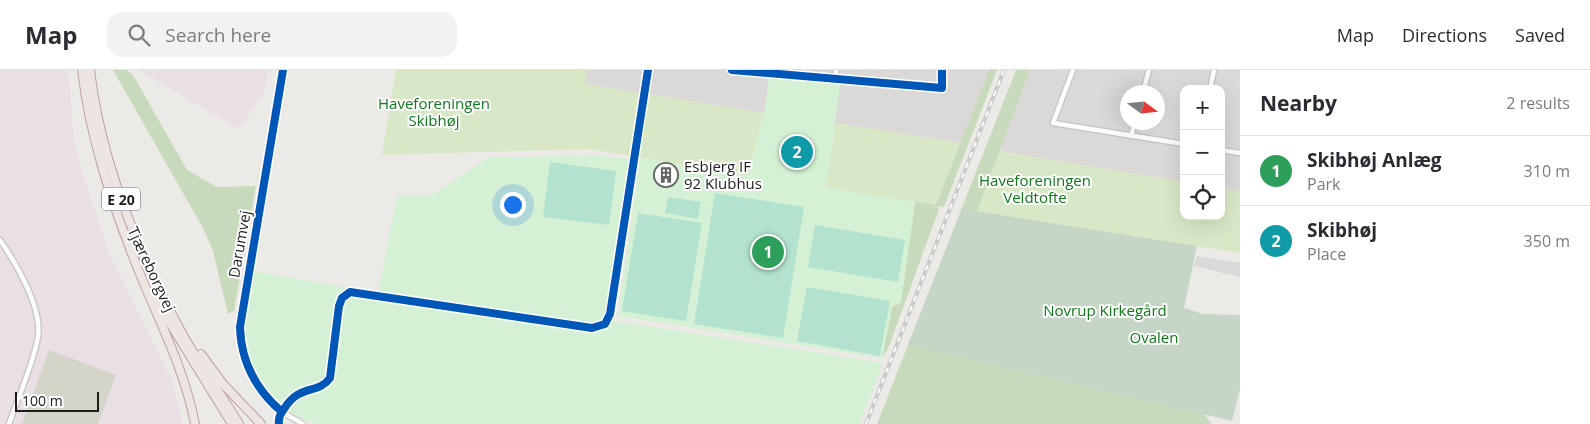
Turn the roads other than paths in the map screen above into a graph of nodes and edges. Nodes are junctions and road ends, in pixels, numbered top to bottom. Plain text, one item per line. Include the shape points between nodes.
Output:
1 (82, 70) edge
2 (90, 70) edge
3 (283, 70) edge
4 (732, 70) edge
5 (836, 70) edge
6 (942, 70) edge
7 (1073, 70) edge
8 (1149, 70) edge
9 (1214, 70) edge
10 (768, 72) edge
11 (836, 79) junction
12 (1145, 85) edge
13 (1211, 85) edge
14 (1133, 130) edge
15 (1131, 136) junction
16 (1180, 143) edge
17 (1225, 151) edge
18 (1240, 153) edge
19 (0, 240) edge
20 (136, 265) junction
21 (176, 320) junction
22 (282, 412) joint
23 (9, 424) edge
24 (195, 424) edge
25 (232, 424) edge
26 (239, 424) edge
27 (261, 424) edge
28 (303, 424) edge

1 - 20 highway, Tjæreborgvej / E 20 via 95,145 112,204
2 - 21 highway, Tjæreborgvej / E 20 via 101,128 120,198 140,249
3 - 22 street, Darumvej via 240,326 242,350 252,376 266,398
4 - 10 street
5 - 11 street
6 - 11 street via 942,88
7 - 15 street via 1053,122
8 - 12 street
9 - 13 street
10 - 11 street
14 - 15 street
15 - 16 street
17 - 18 street
19 - 23 street via 25,283 38,326 37,342
20 - 24 highway, Tjæreborgvej via 177,362
20 - 25 highway, Tjæreborgvej / E 20
21 - 26 highway, Tjæreborgvej / E 20
21 - 27 highway, E 20 via 223,384
22 - 28 street

